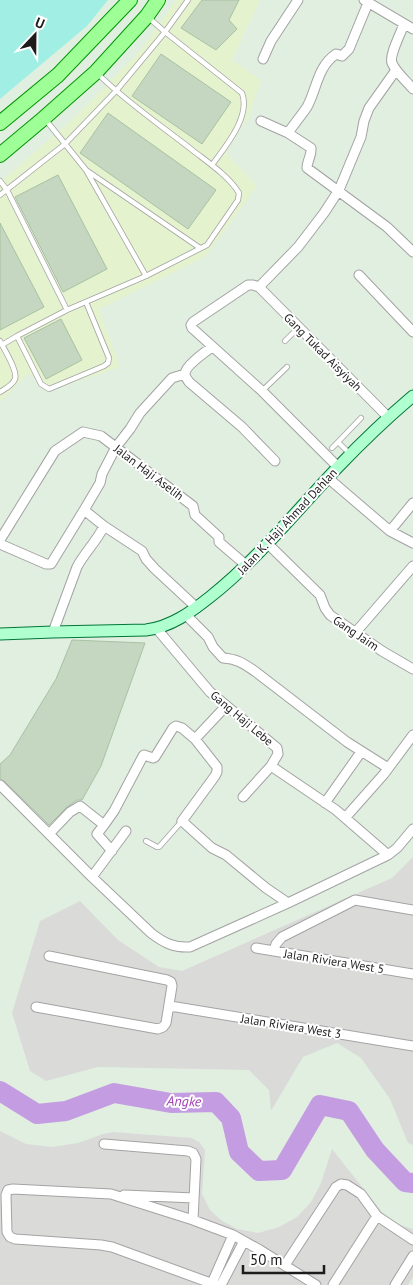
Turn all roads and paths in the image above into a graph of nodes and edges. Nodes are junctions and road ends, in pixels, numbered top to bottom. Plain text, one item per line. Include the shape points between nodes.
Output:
1 (130, 0) edge
2 (158, 0) edge
3 (188, 0) edge
4 (298, 0) edge
5 (366, 1) edge
6 (147, 16) junction
7 (409, 27) edge
8 (165, 32) junction
9 (263, 59) dead end
10 (396, 70) junction
11 (96, 72) junction
12 (413, 89) edge
13 (116, 92) junction
14 (44, 118) junction
15 (261, 121) dead end
16 (0, 123) edge
17 (288, 133) junction
18 (65, 144) junction
19 (0, 155) edge
20 (212, 166) junction
21 (86, 170) junction
22 (0, 181) edge
23 (7, 190) junction
24 (339, 190) junction
25 (0, 195) edge
26 (200, 248) junction
27 (413, 252) edge
28 (359, 275) dead end
29 (146, 276) junction
30 (258, 287) junction
31 (86, 302) junction
32 (67, 310) junction
33 (299, 327) junction
34 (413, 332) edge
35 (17, 336) junction
36 (285, 341) dead end
37 (1, 343) edge
38 (212, 347) junction
39 (287, 367) dead end
40 (185, 374) junction
41 (262, 391) junction
42 (0, 392) edge
43 (413, 396) edge
44 (361, 418) dead end
45 (388, 418) junction
46 (338, 442) junction
47 (116, 447) junction
48 (332, 448) dead end
49 (350, 454) junction
50 (275, 462) dead end
51 (338, 467) junction
52 (328, 478) junction
53 (413, 503) edge
54 (84, 510) junction
55 (104, 526) junction
56 (390, 531) junction
57 (0, 540) edge
58 (413, 543) edge
59 (0, 544) edge
60 (268, 544) junction
61 (247, 566) junction
62 (413, 566) edge
63 (196, 608) junction
64 (186, 614) junction
65 (157, 629) junction
66 (53, 632) junction
67 (355, 633) junction
68 (0, 634) edge
69 (413, 669) edge
70 (226, 706) junction
71 (413, 735) edge
72 (195, 739) junction
73 (362, 752) junction
74 (271, 766) junction
75 (388, 768) junction
76 (0, 785) edge
77 (243, 797) dead end
78 (325, 802) junction
79 (345, 818) junction
80 (182, 821) junction
81 (104, 825) junction
82 (413, 829) edge
83 (126, 831) dead end
84 (49, 834) junction
85 (146, 841) dead end
86 (112, 851) junction
87 (388, 855) junction
88 (92, 877) junction
89 (288, 903) junction
90 (413, 910) edge
91 (256, 948) dead end
92 (274, 951) junction
93 (48, 956) dead end
94 (413, 974) edge
95 (170, 1006) junction
96 (36, 1007) dead end
97 (413, 1046) edge
98 (104, 1144) dead end
99 (111, 1194) junction
100 (194, 1198) junction
101 (377, 1216) junction
102 (193, 1220) junction
103 (233, 1235) junction
104 (244, 1240) junction
105 (413, 1240) edge
106 (413, 1256) edge
107 (285, 1265) junction
108 (217, 1284) edge
109 (316, 1285) edge
110 (334, 1285) edge
111 (395, 1285) edge

1 - 16 main road via 58,75
2 - 6 main road
3 - 8 lane
4 - 9 street
5 - 7 street
5 - 17 street via 349,49 342,56 336,54 329,60 320,73 306,109
6 - 8 lane
6 - 11 main road
7 - 10 street via 391,57
8 - 13 lane
8 - 20 lane via 237,88 245,100 233,136
10 - 12 street
10 - 24 street via 369,108 362,137
11 - 13 lane
11 - 14 main road
13 - 18 lane
13 - 20 lane
14 - 18 lane
14 - 19 main road
15 - 17 street
17 - 24 street via 311,148 307,168
18 - 21 lane
18 - 23 lane
20 - 26 lane via 239,194 207,244
21 - 26 lane
21 - 29 lane
22 - 23 lane
23 - 25 lane
23 - 32 lane
24 - 27 street
24 - 30 street via 298,246
26 - 29 lane
28 - 34 street
29 - 31 lane
30 - 33 street, Gang Tukad Aisyiyah
30 - 38 street via 248,285 193,322 192,328
31 - 32 lane
31 - 35 lane via 109,358 104,366 49,389 42,384
32 - 35 lane
33 - 36 lane
33 - 45 street, Gang Tukad Aisyiyah
35 - 37 lane
37 - 42 lane via 16,372 16,379
38 - 40 street
38 - 41 street
39 - 41 lane
40 - 47 street via 172,378 140,413
40 - 50 street via 189,382 242,427
41 - 51 street
43 - 45 main road, Jalan K. Haji Ahmad Dahlan
44 - 46 lane
45 - 49 main road, Jalan K. Haji Ahmad Dahlan
46 - 48 lane
46 - 49 lane
47 - 54 street
47 - 57 street, Jalan Haji Aselih via 102,436 83,432 54,451
47 - 61 street, Jalan Haji Aselih via 193,506 195,515 219,537 219,542
49 - 51 main road, Jalan K. Haji Ahmad Dahlan
51 - 52 main road, Jalan K. Haji Ahmad Dahlan
52 - 56 street
52 - 60 main road, Jalan K. Haji Ahmad Dahlan
53 - 56 street
54 - 55 street
54 - 59 street via 51,564
55 - 63 street via 137,546 155,569
55 - 66 street via 76,567
56 - 58 street
60 - 61 main road, Jalan K. Haji Ahmad Dahlan
60 - 67 street, Gang Jaim via 320,594 330,615
61 - 63 main road, Jalan K. Haji Ahmad Dahlan
62 - 67 street
63 - 64 main road, Jalan K. Haji Ahmad Dahlan
64 - 65 main road, Jalan K. Haji Ahmad Dahlan
64 - 73 street via 223,658 235,659 256,672
65 - 66 main road, Jalan K. Haji Ahmad Dahlan
65 - 70 street, Gang Haji Lebe via 210,692
66 - 68 main road, Jalan K. Haji Ahmad Dahlan
67 - 69 street, Gang Jaim
70 - 72 street
70 - 74 street, Gang Haji Lebe via 277,748 278,754
71 - 75 street
72 - 80 street via 217,766 217,772
72 - 81 street via 176,726 155,757 143,756
73 - 75 street
73 - 78 street
74 - 77 street
74 - 78 street, Gang Haji Lebe
75 - 79 street
76 - 84 street
78 - 79 street, Gang Haji Lebe
79 - 87 street, Gang Haji Lebe
80 - 85 lane via 159,847
80 - 89 street via 212,848 226,855
81 - 84 street via 80,806
81 - 86 street via 97,834
82 - 87 street
83 - 86 street
84 - 88 street
86 - 88 street
87 - 89 street
88 - 89 street via 151,933 181,948 190,947
90 - 92 street via 355,900 282,938
91 - 92 street, Jalan Riviera West 5
92 - 94 street, Jalan Riviera West 5
93 - 95 street via 167,980 172,986
95 - 96 street via 166,1023 158,1029
95 - 97 street, Jalan Riviera West 3
98 - 100 street via 193,1153 196,1158
99 - 100 street
99 - 102 street
99 - 108 street via 8,1190 7,1232 10,1238 15,1239 112,1247
100 - 102 street
101 - 105 street
101 - 107 street via 361,1194 341,1184
101 - 110 street
102 - 103 street
103 - 104 street
103 - 108 street
104 - 107 street
104 - 108 street
106 - 111 street
107 - 109 street

